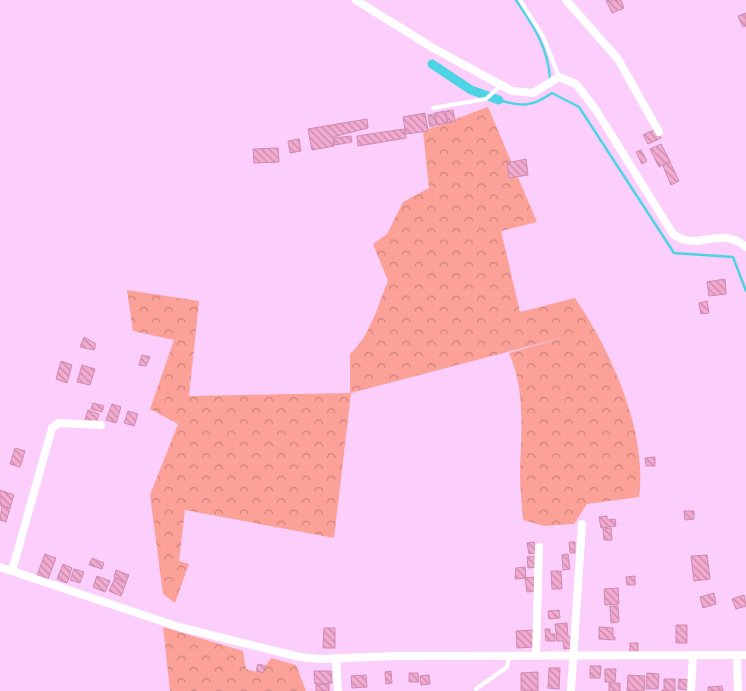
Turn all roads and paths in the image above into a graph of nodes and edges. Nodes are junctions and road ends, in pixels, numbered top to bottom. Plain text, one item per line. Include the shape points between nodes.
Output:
1 (356, 0) edge
2 (520, 0) edge
3 (566, 0) edge
4 (556, 80) junction
5 (499, 87) junction
6 (433, 108) dead end
7 (659, 132) dead end
8 (746, 247) edge
9 (101, 425) dead end
10 (582, 524) dead end
11 (539, 547) dead end
12 (0, 567) edge
13 (12, 571) junction
14 (693, 654) junction
15 (573, 655) junction
16 (737, 655) junction
17 (746, 655) edge
18 (536, 656) junction
19 (509, 657) junction
20 (336, 658) junction
21 (476, 689) dead end
22 (338, 691) edge
23 (571, 691) edge
24 (691, 691) edge
25 (738, 691) edge

1 - 5 street
2 - 4 lane via 544,38
3 - 7 street via 618,59
4 - 5 street via 533,93 522,94
4 - 8 street via 576,84 596,110 674,234 688,241 726,236
5 - 6 lane via 490,97
9 - 13 street via 59,423 52,428
10 - 15 street
11 - 18 street
12 - 13 street
13 - 20 street via 179,627 300,657
14 - 15 street
14 - 16 street
14 - 24 street
15 - 18 street
15 - 23 street
16 - 17 street
16 - 25 street
18 - 19 street
19 - 20 street
19 - 21 lane via 507,667
20 - 22 street

